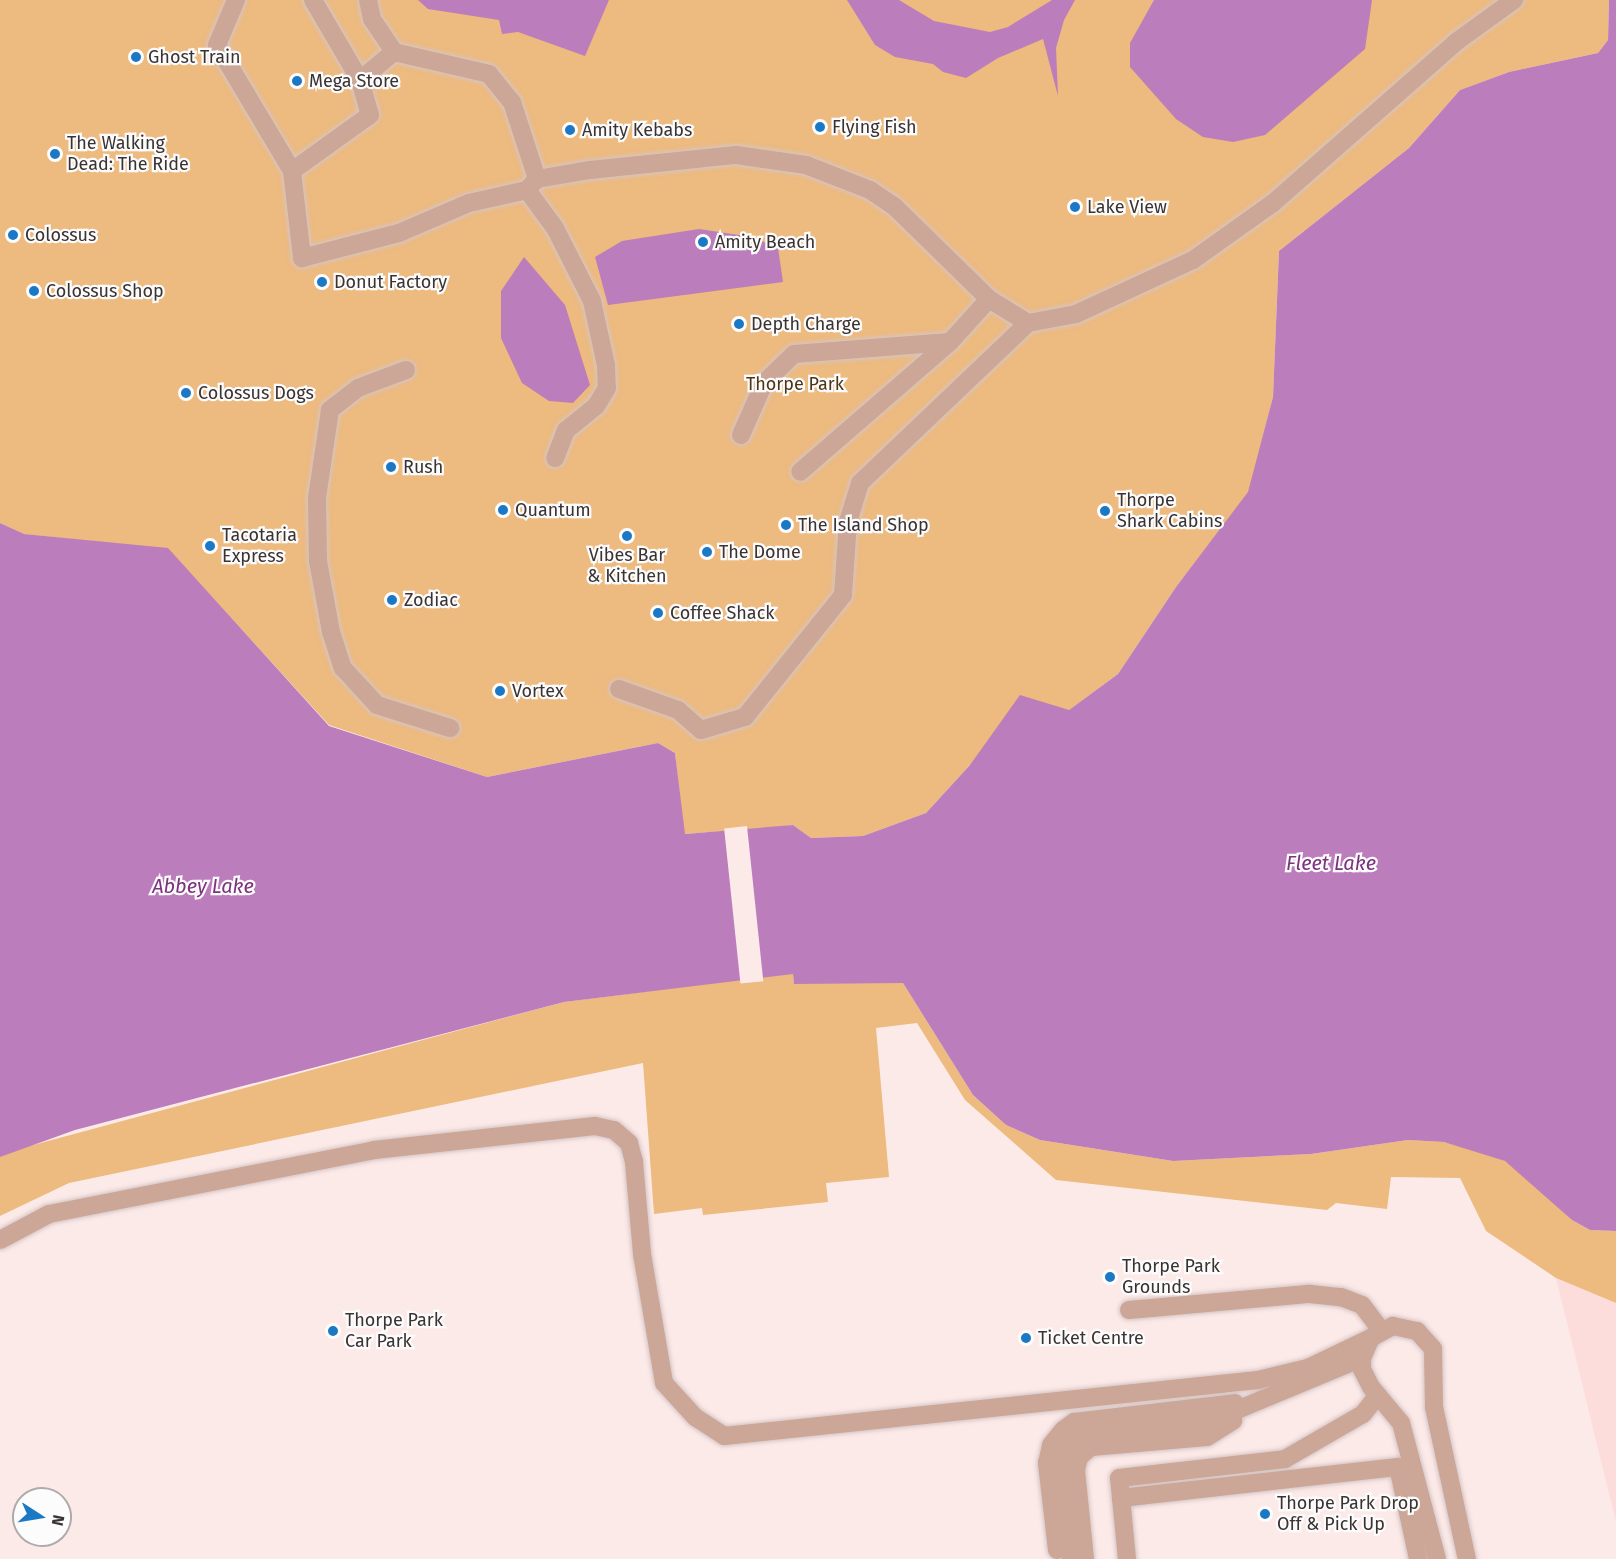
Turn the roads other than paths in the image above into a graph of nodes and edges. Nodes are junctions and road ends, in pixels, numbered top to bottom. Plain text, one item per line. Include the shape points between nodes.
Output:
1 (236, 0) edge
2 (313, 0) edge
3 (368, 0) edge
4 (1514, 0) edge
5 (394, 52) junction
6 (360, 80) junction
7 (292, 171) junction
8 (532, 185) junction
9 (989, 299) junction
10 (1028, 323) junction
11 (950, 342) junction
12 (406, 370) dead end
13 (741, 435) dead end
14 (555, 458) dead end
15 (800, 472) dead end
16 (619, 689) dead end
17 (450, 728) dead end
18 (0, 1240) edge
19 (1129, 1310) dead end
20 (1376, 1334) junction
21 (1362, 1358) junction
22 (1286, 1388) junction
23 (1378, 1395) junction
24 (1121, 1498) junction
25 (1064, 1555) edge
26 (1085, 1559) edge
27 (1127, 1559) edge
28 (1418, 1559) edge
29 (1437, 1559) edge
30 (1467, 1559) edge

1 - 7 street via 217,45
2 - 6 street
3 - 5 street via 372,19
4 - 10 street via 1456,42 1273,203 1193,260 1076,314
5 - 6 street
5 - 8 street via 489,74 512,102
6 - 7 street via 370,115
7 - 8 street via 302,258 399,233 468,203
8 - 9 street via 736,155 806,165 870,190 894,206
8 - 14 street via 592,301 606,365 607,388 596,406 566,430
9 - 10 street
9 - 11 street
10 - 16 street via 860,483 848,522 843,595 745,717 701,730 678,710
11 - 13 street via 794,354 764,382
11 - 15 street
12 - 17 street via 358,388 330,411 317,498 318,561 331,632 344,668 377,705
18 - 20 street via 49,1214 374,1150 595,1126 614,1130 629,1143 642,1254 664,1383 724,1442 1258,1380 1308,1368
19 - 20 street via 1320,1295 1362,1305
20 - 21 street
20 - 30 street via 1393,1326 1411,1329 1426,1338 1433,1349 1434,1407
21 - 22 street
21 - 23 street via 1365,1378
22 - 25 street via 1208,1422 1089,1435 1073,1441 1064,1449 1062,1466
22 - 26 street via 1208,1437 1091,1447 1079,1457 1076,1470
23 - 24 street via 1363,1414 1285,1459 1119,1478
23 - 29 street via 1401,1423
24 - 27 street
24 - 28 street via 1398,1467

